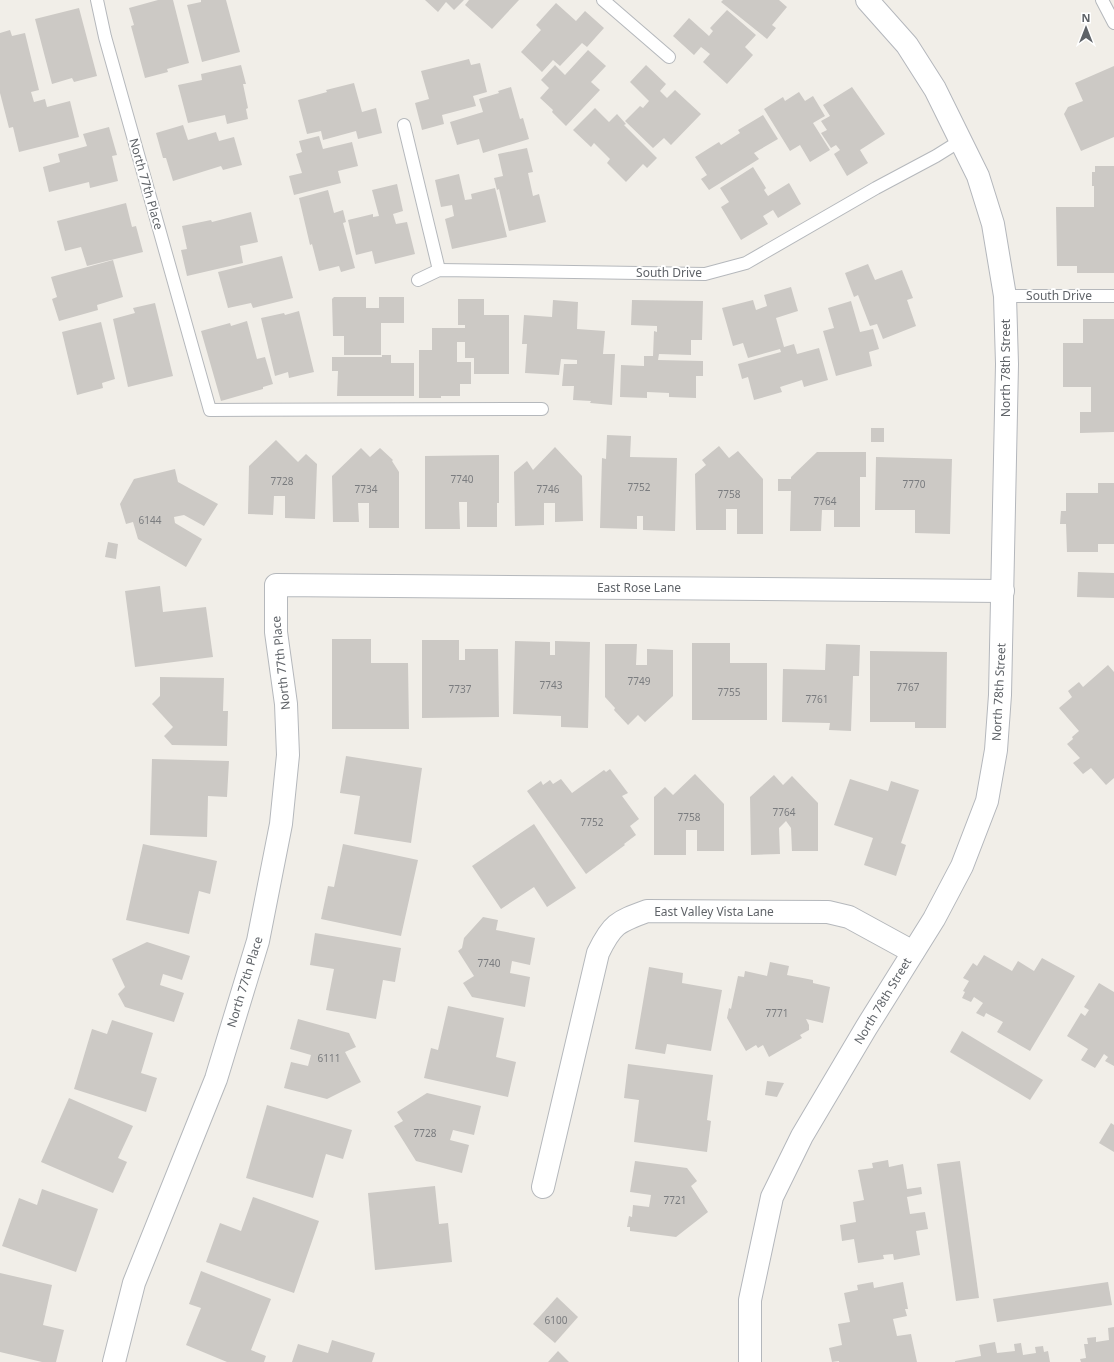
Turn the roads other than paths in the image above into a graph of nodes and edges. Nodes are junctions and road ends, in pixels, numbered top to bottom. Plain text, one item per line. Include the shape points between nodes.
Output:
1 (97, 0) edge
2 (603, 0) edge
3 (867, 0) edge
4 (1102, 0) edge
5 (1114, 23) edge
6 (669, 57) dead end
7 (404, 124) dead end
8 (960, 140) junction
9 (439, 270) junction
10 (418, 280) dead end
11 (1005, 296) junction
12 (1114, 296) edge
13 (542, 409) dead end
14 (276, 585) joint
15 (1002, 591) junction
16 (912, 952) junction
17 (543, 1187) dead end
18 (114, 1362) edge
19 (750, 1362) edge

1 - 13 lane, North 77th Place via 105,37 210,410
2 - 6 lane
3 - 8 street, North 78th Street via 907,45 935,89
4 - 5 lane
7 - 9 lane
8 - 9 lane, South Drive via 746,263 705,274
8 - 11 street, North 78th Street via 978,176 993,224
9 - 10 lane, South Drive
11 - 12 lane, South Drive
11 - 15 street, North 78th Street via 1007,364
14 - 15 street, East Rose Lane
14 - 18 street, North 77th Place via 276,632 286,704 288,754 281,824 258,941 216,1079 134,1283
15 - 16 street, North 78th Street via 1000,695 996,750 987,801 962,866 934,920
16 - 17 street, East Valley Vista Lane via 849,917 828,912 646,911 622,920 607,934 598,953
16 - 19 street, North 78th Street via 802,1136 772,1197 750,1300

